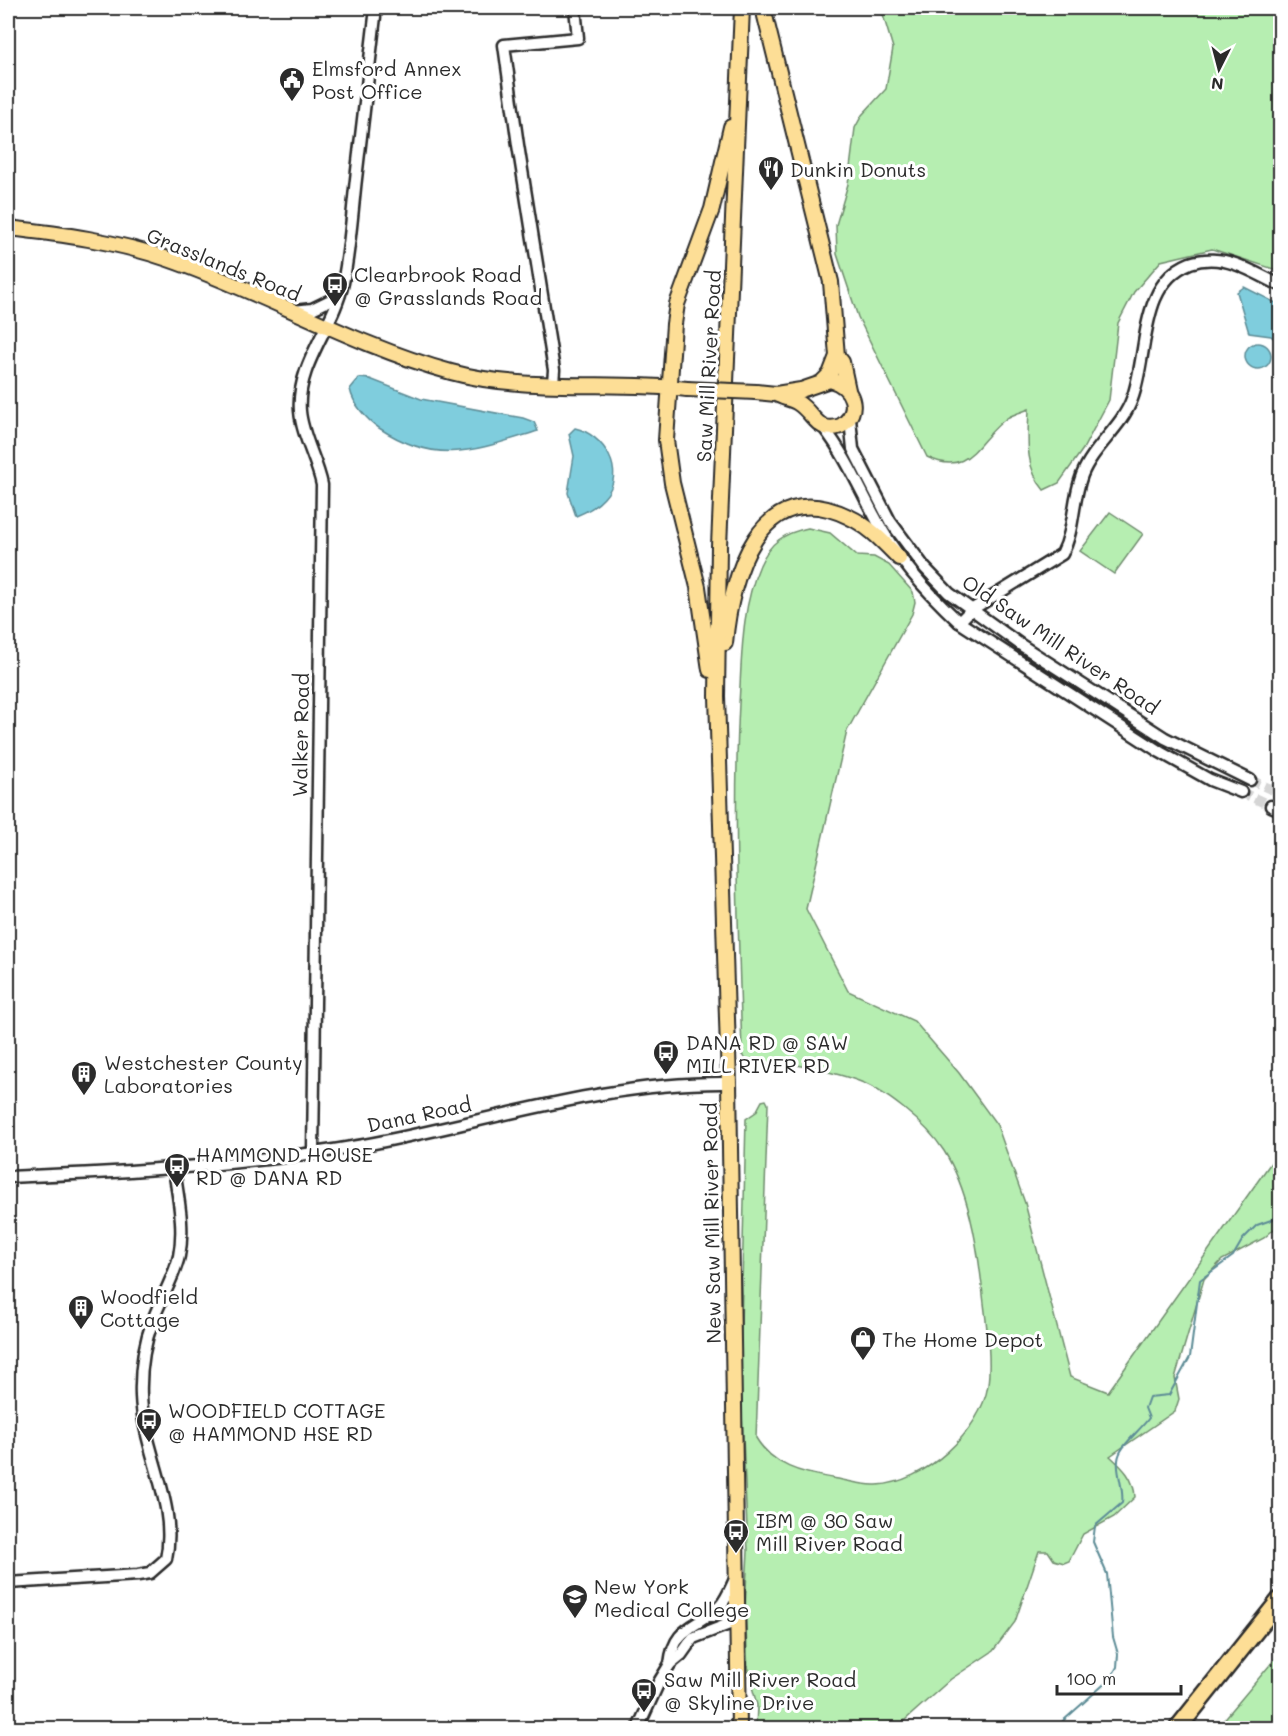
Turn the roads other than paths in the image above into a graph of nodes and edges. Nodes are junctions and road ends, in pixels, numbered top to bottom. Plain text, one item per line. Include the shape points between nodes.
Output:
1 (376, 8) edge
2 (575, 8) edge
3 (763, 8) edge
4 (742, 11) edge
5 (768, 26) junction
6 (741, 52) junction
7 (8, 228) edge
8 (1281, 285) edge
9 (339, 296) junction
10 (293, 311) junction
11 (327, 327) junction
12 (837, 357) junction
13 (553, 383) junction
14 (817, 384) junction
15 (670, 387) junction
16 (848, 390) junction
17 (776, 394) junction
18 (807, 412) junction
19 (850, 419) junction
20 (824, 428) junction
21 (899, 558) junction
22 (970, 610) junction
23 (960, 622) junction
24 (717, 726) junction
25 (1250, 780) tunnel mouth
26 (1241, 792) tunnel mouth
27 (729, 1083) junction
28 (313, 1152) junction
29 (174, 1169) junction
30 (8, 1177) edge
31 (736, 1576) junction
32 (8, 1583) edge
33 (1281, 1600) edge
34 (1281, 1616) edge
35 (704, 1617) junction
36 (737, 1621) junction
37 (670, 1664) junction
38 (638, 1728) edge
39 (739, 1728) edge
40 (1178, 1728) edge
41 (1191, 1728) edge

1 - 9 street, Walker Road via 347,263
2 - 13 street via 578,38 504,45
3 - 5 main road, Old Saw Mill River Road
4 - 5 main road
4 - 6 main road, Saw Mill River Road
5 - 12 main road, Old Saw Mill River Road via 824,248 835,312
6 - 15 main road via 722,174 677,304
6 - 24 main road, Saw Mill River Road via 719,546
7 - 10 main road, Grasslands Road via 120,244 216,277
8 - 22 street via 1234,263 1215,260 1196,261 1167,277 1154,301 1131,401 1082,476 1068,543 1062,554
9 - 10 street via 312,309
9 - 11 street, Walker Road
10 - 11 main road, Grasslands Road
11 - 13 main road, Grasslands Road via 454,373
11 - 28 street, Walker Road via 306,373 300,410 322,485
12 - 14 main road via 830,374
12 - 16 main road, Old Saw Mill River Road via 842,362
13 - 15 main road, Grasslands Road
14 - 16 main road via 837,382
14 - 17 main road
14 - 18 main road via 806,402
15 - 17 main road, Grasslands Road, bridge
15 - 24 main road via 668,462 698,587
16 - 19 main road, Old Saw Mill River Road via 853,401
17 - 18 main road, Old Saw Mill River Road via 800,404
18 - 20 main road, Old Saw Mill River Road
19 - 20 main road via 836,428
19 - 22 street, Old Saw Mill River Road via 853,449 890,521 925,567
20 - 21 street, Old Saw Mill River Road via 850,466
21 - 23 street, Old Saw Mill River Road
21 - 24 main road via 869,529 831,510 794,509 763,529 750,545 728,608
22 - 23 street
22 - 25 street, Old Saw Mill River Road via 1165,738
23 - 26 street, Old Saw Mill River Road via 1160,752
24 - 27 main road, New Saw Mill River Road
27 - 28 street, Dana Road via 628,1089
27 - 31 main road, New Saw Mill River Road
28 - 29 street, Dana Road via 259,1162
29 - 30 street, Dana Road
29 - 32 street via 182,1240 173,1275 146,1341 141,1378 143,1420 167,1513 166,1559 150,1573 138,1575
31 - 35 street via 720,1607
31 - 36 main road
33 - 40 highway
34 - 41 highway
35 - 36 street via 728,1616
35 - 37 street via 684,1630 672,1647
36 - 37 street via 693,1638
36 - 39 main road
37 - 38 street

